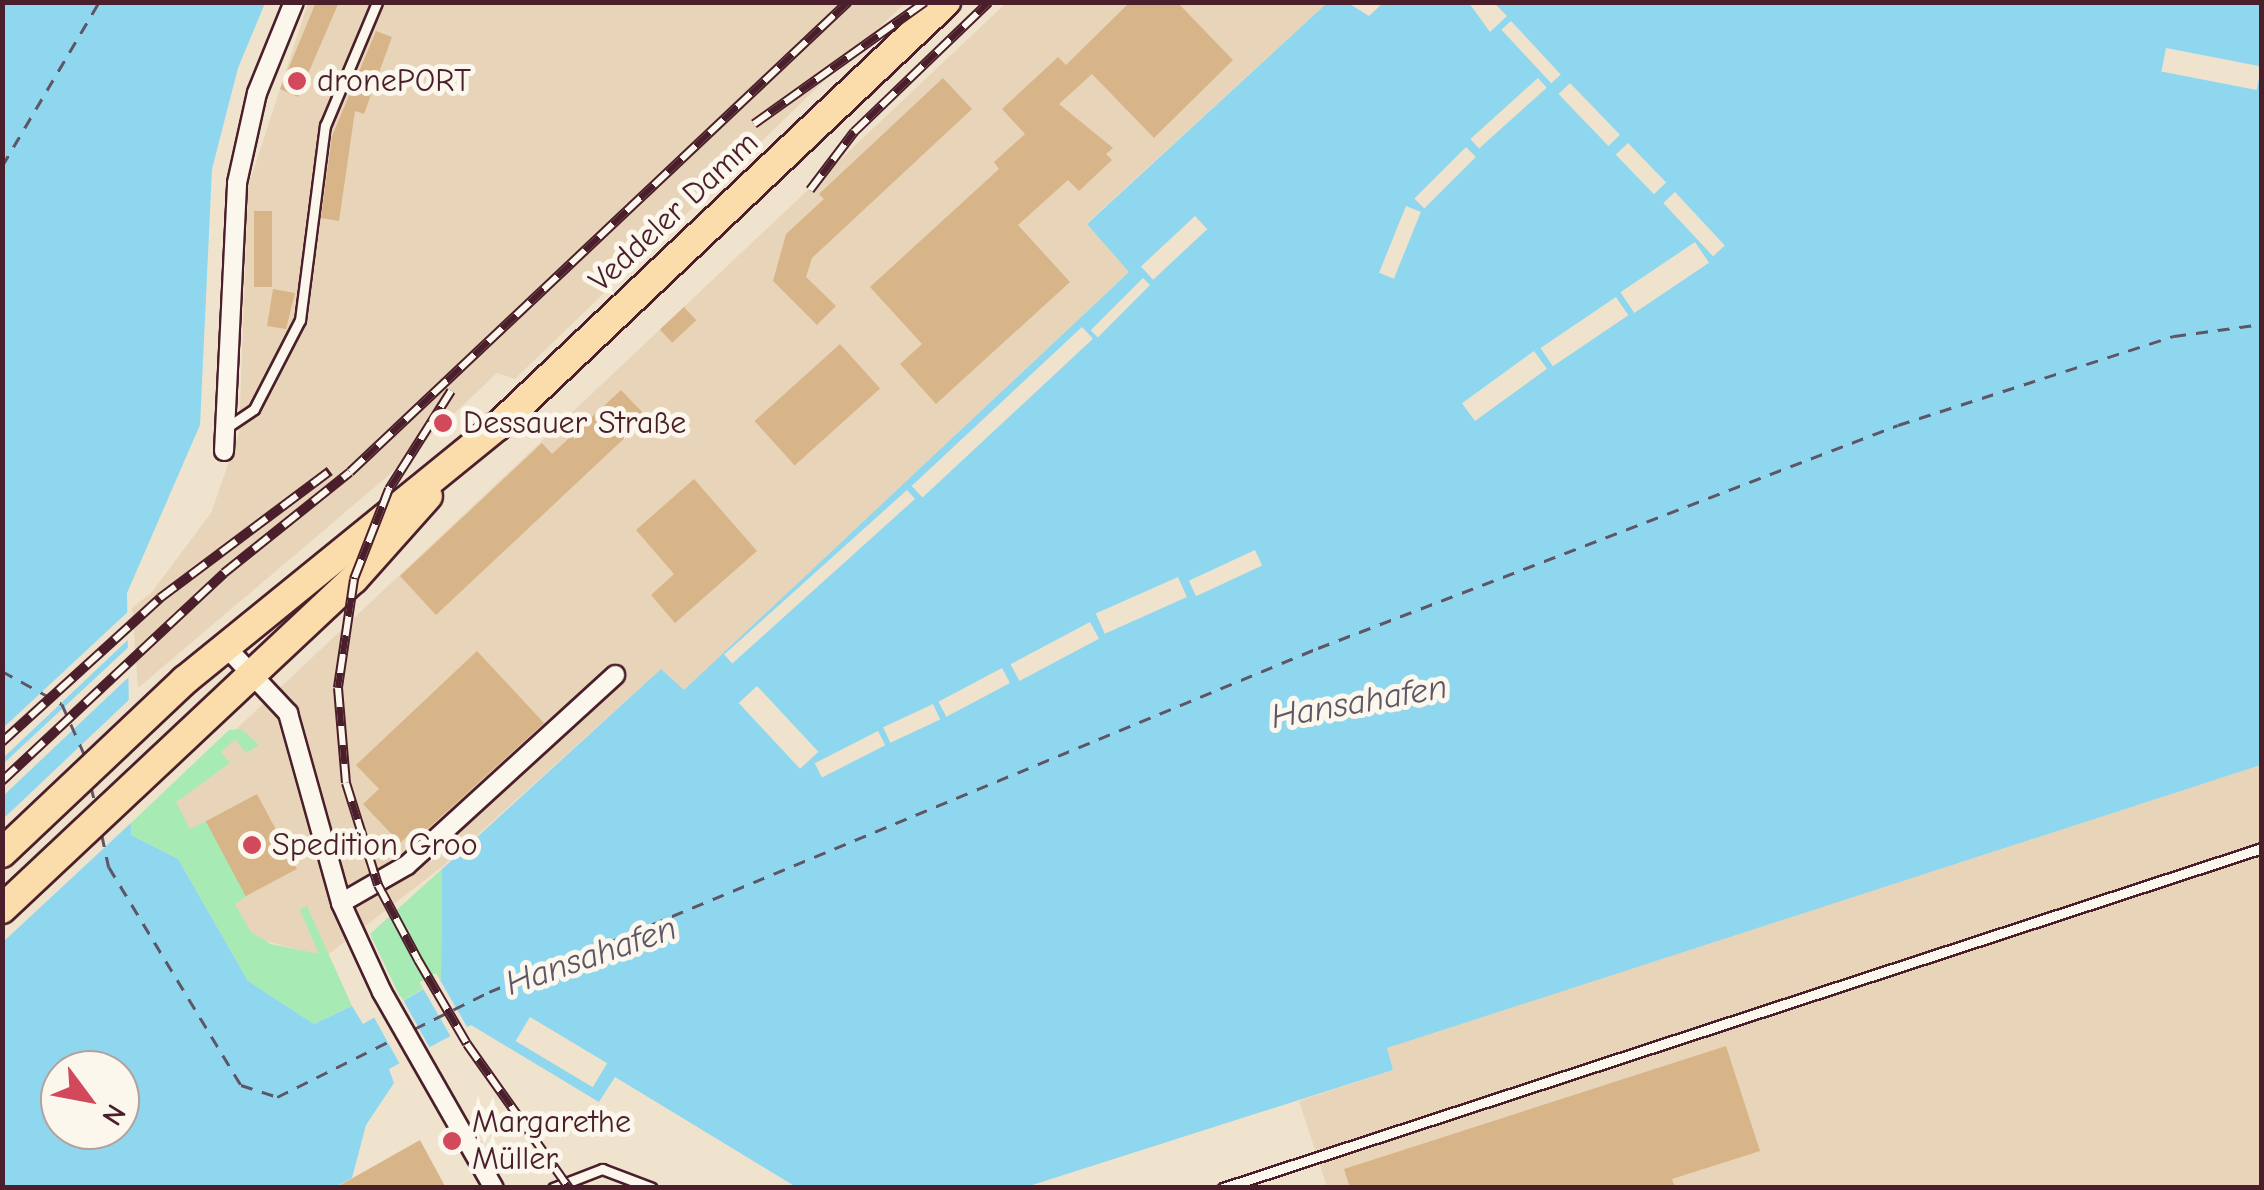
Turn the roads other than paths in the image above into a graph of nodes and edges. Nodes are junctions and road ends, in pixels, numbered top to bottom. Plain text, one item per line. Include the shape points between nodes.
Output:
1 (294, 2) edge
2 (376, 2) edge
3 (946, 2) edge
4 (229, 426) junction
5 (224, 451) dead end
6 (449, 470) junction
7 (226, 647) junction
8 (254, 674) junction
9 (615, 675) dead end
10 (2262, 848) edge
11 (2, 853) edge
12 (340, 904) junction
13 (2, 908) edge
14 (494, 1188) edge
15 (553, 1188) edge
16 (652, 1188) edge
17 (1223, 1188) edge

1 - 4 street via 258,93 237,183
2 - 4 lane via 326,126 300,320 254,409
3 - 6 main road, Veddeler Damm
4 - 5 street
6 - 7 main road, Veddeler Damm via 374,522
6 - 8 main road, Veddeler Damm via 394,538
7 - 8 street
7 - 11 main road, Veddeler Damm
8 - 12 street via 288,713
8 - 13 main road, Veddeler Damm
9 - 12 street via 406,865
10 - 17 lane
12 - 14 street via 382,992
15 - 16 lane via 602,1170

